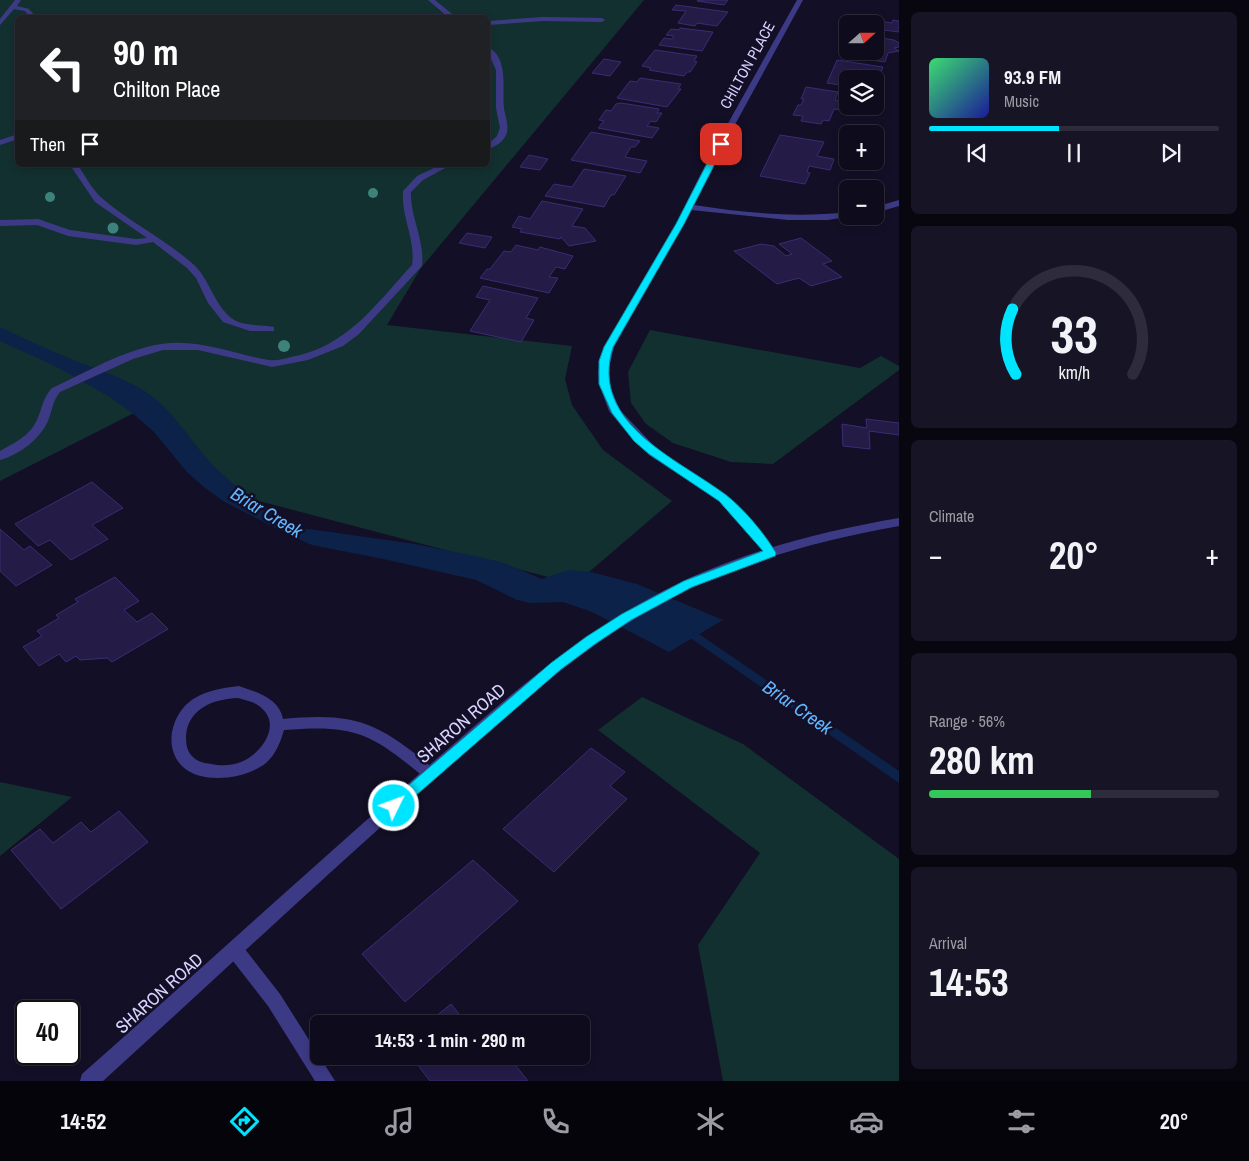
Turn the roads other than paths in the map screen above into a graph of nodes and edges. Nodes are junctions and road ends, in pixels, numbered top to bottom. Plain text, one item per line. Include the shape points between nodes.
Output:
1 (431, 0) edge
2 (800, 0) edge
3 (17, 3) edge
4 (31, 15) edge
5 (450, 15) edge
6 (602, 20) dead end
7 (0, 23) edge
8 (490, 23) edge
9 (490, 52) edge
10 (15, 137) edge
11 (0, 143) edge
12 (490, 146) edge
13 (75, 167) edge
14 (442, 167) edge
15 (899, 203) edge
16 (689, 206) junction
17 (884, 207) edge
18 (839, 216) edge
19 (0, 223) edge
20 (155, 238) junction
21 (270, 329) dead end
22 (0, 456) edge
23 (899, 522) edge
24 (771, 553) junction
25 (277, 725) junction
26 (430, 774) junction
27 (235, 950) junction
28 (89, 1081) edge
29 (326, 1081) edge

1 - 5 street
2 - 16 street, CHILTON PLACE
3 - 4 street
3 - 7 street
6 - 8 street via 543,19
9 - 12 street via 501,73 500,107 504,127 500,138
10 - 11 street
13 - 20 street via 98,200
14 - 22 street via 420,178 408,191 408,212 418,256 417,266 363,324 338,344 304,358 279,363 256,362 188,346 154,349 120,360 52,393 38,429
15 - 17 street
16 - 18 street via 768,217
16 - 24 street, CHILTON PLACE via 608,347 604,384 615,411 638,438 653,452 723,498
19 - 20 street via 38,222 68,233 136,242
20 - 21 street via 196,272 227,320 250,328
23 - 24 street, SHARON ROAD via 826,536
24 - 26 street, SHARON ROAD via 688,584 619,622 556,667
25 - 25 street via 274,712 266,702 254,695 223,693 194,706 178,730 178,744 194,766 225,773 249,766 269,751 276,738
25 - 26 street via 326,723 362,728 393,744
26 - 27 street, SHARON ROAD
27 - 28 street, SHARON ROAD
27 - 29 street via 274,1000

